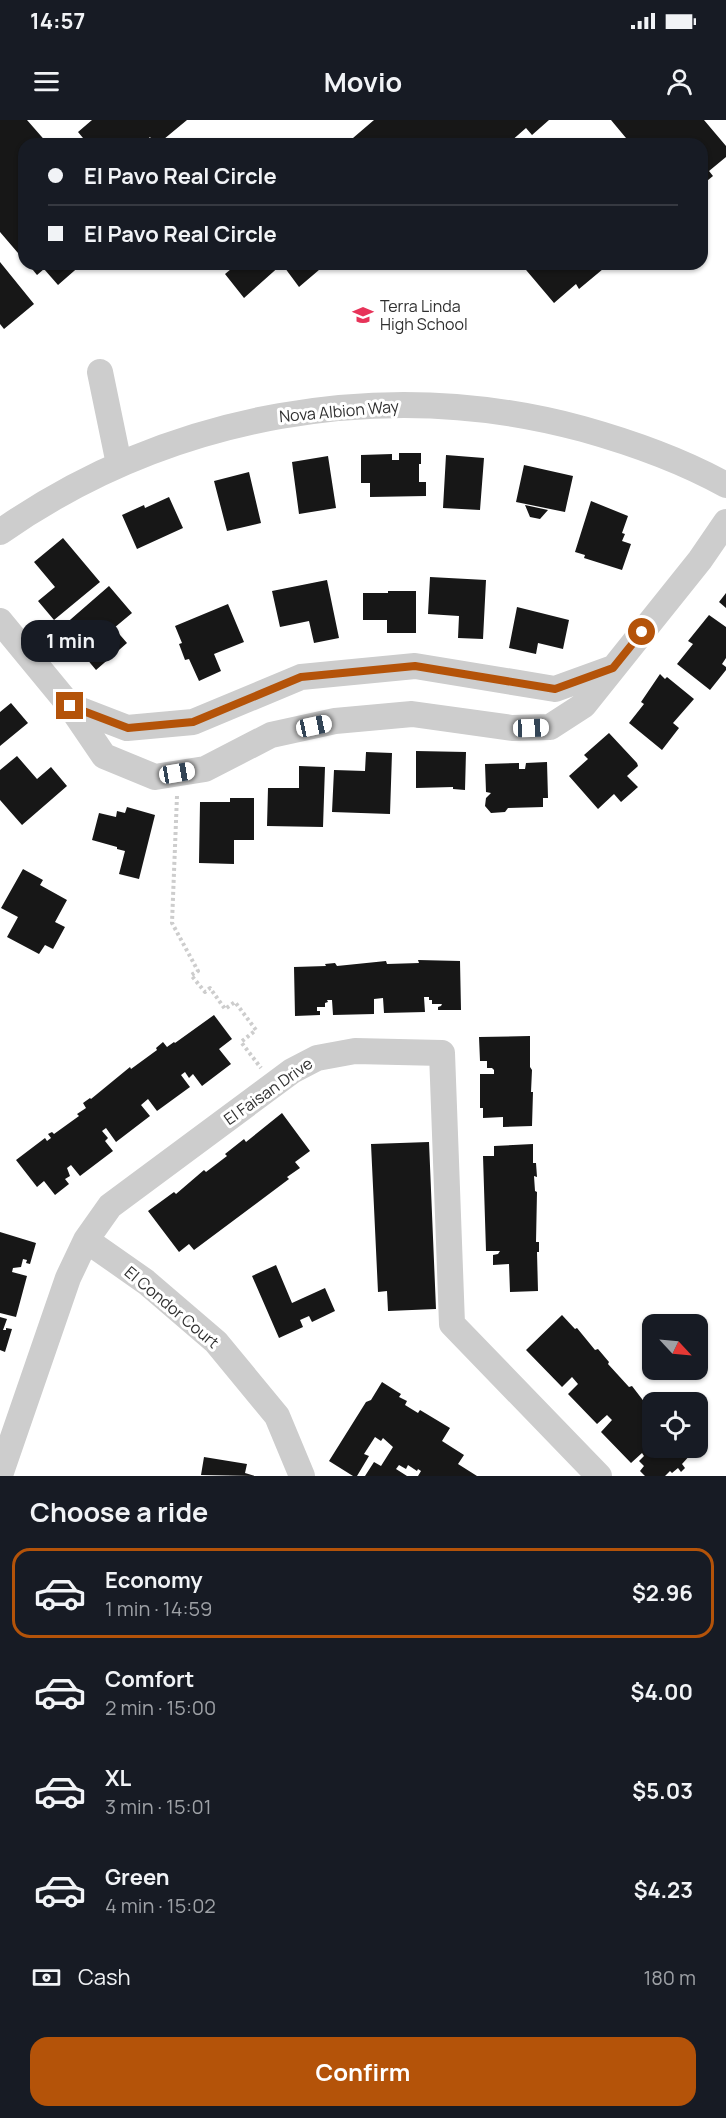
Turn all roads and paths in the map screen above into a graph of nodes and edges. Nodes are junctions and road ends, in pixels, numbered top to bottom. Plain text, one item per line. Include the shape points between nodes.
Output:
1 (100, 372) dead end
2 (119, 464) junction
3 (726, 485) edge
4 (726, 522) edge
5 (0, 532) edge
6 (0, 621) edge
7 (613, 668) junction
8 (70, 706) junction
9 (177, 773) junction
10 (274, 1085) junction
11 (86, 1240) junction
12 (0, 1474) edge
13 (302, 1476) edge
14 (599, 1476) edge

1 - 2 street
2 - 3 street, Nova Albion Way via 208,431 265,419 357,406 418,405 469,407 542,418 621,439
2 - 5 street, Nova Albion Way via 53,496
4 - 7 street
6 - 8 street
7 - 8 street via 555,689 415,666 301,677 193,722 128,728
7 - 9 street via 585,705 550,727 512,728 412,714 335,721 271,735 205,769
8 - 9 street via 104,756 155,777
9 - 10 path via 172,923 198,971 191,975 198,984 205,992 210,988 225,1009 236,1002 256,1030 241,1042
10 - 11 street, El Faisan Drive via 110,1206
10 - 14 street, El Faisan Drive via 317,1058 356,1051 442,1053 452,1324
11 - 12 street, El Faisan Drive via 68,1278
11 - 13 street, El Condor Court via 146,1282 216,1342 277,1416

